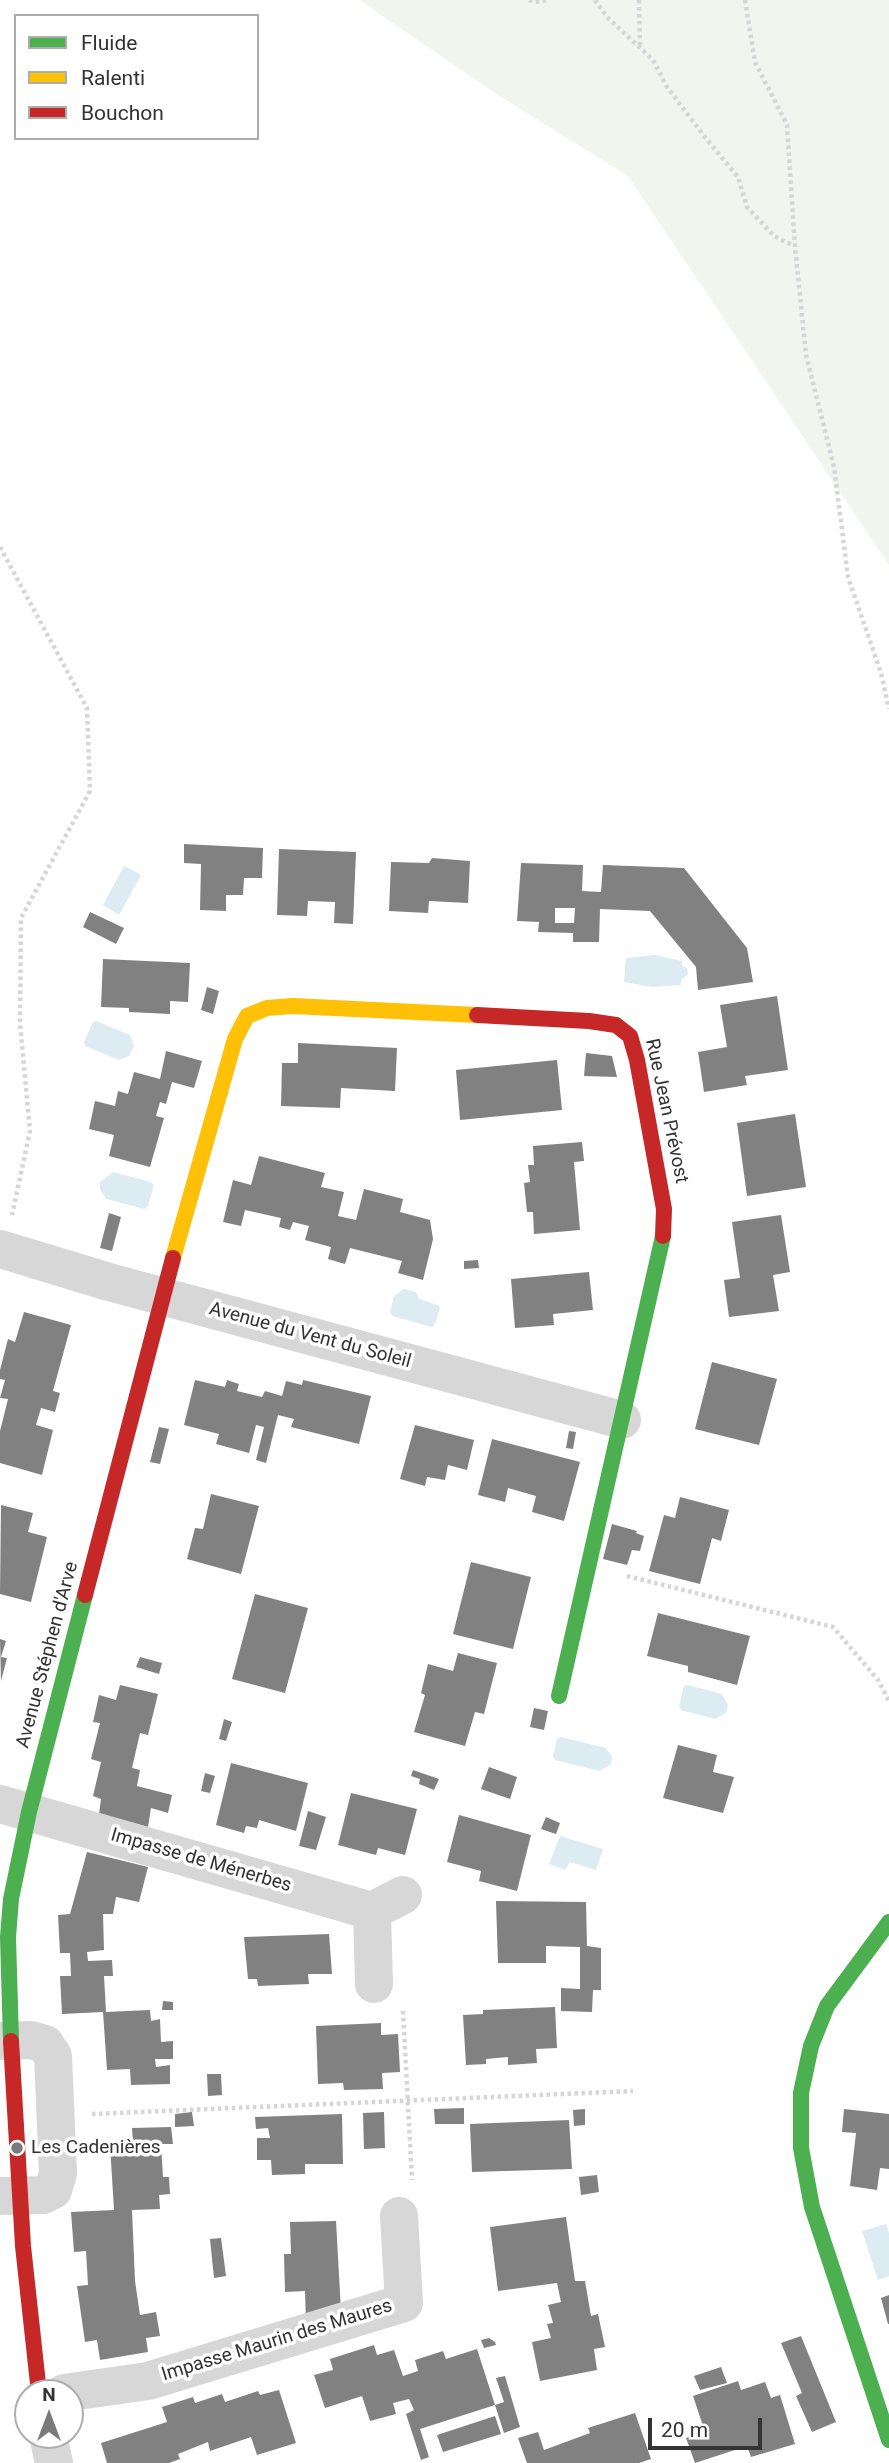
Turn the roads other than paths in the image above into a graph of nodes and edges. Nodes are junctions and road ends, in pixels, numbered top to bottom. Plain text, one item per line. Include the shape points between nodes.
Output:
1 (3, 1249) edge
2 (163, 1296) junction
3 (622, 1420) junction
4 (559, 1696) dead end
5 (15, 1808) edge
6 (889, 1922) edge
7 (373, 1984) road end
8 (6, 2041) edge
9 (10, 2196) edge
10 (399, 2216) road end
11 (37, 2379) edge
12 (84, 2390) edge
13 (889, 2440) edge

1 - 2 street, Avenue du Vent du Soleil
2 - 3 street, Avenue du Vent du Soleil
2 - 3 street, Rue Jean Prévost via 235,1039 247,1016 267,1008 293,1006 616,1025 630,1036 637,1059 665,1228
2 - 5 street, Avenue Stéphen d'Arve
3 - 4 street, Rue Jean Prévost
5 - 7 street, Impasse de Ménerbes via 388,1903
5 - 8 street, Avenue Stéphen d'Arve
6 - 13 street via 827,2006 811,2046 801,2093 800,2148 813,2207
8 - 9 street, Avenue Stéphen d'Arve
8 - 9 street via 45,2044 53,2056 58,2173 54,2190
9 - 11 street, Avenue Stéphen d'Arve via 23,2246
10 - 12 street, Impasse Maurin des Maures via 404,2303 148,2381

